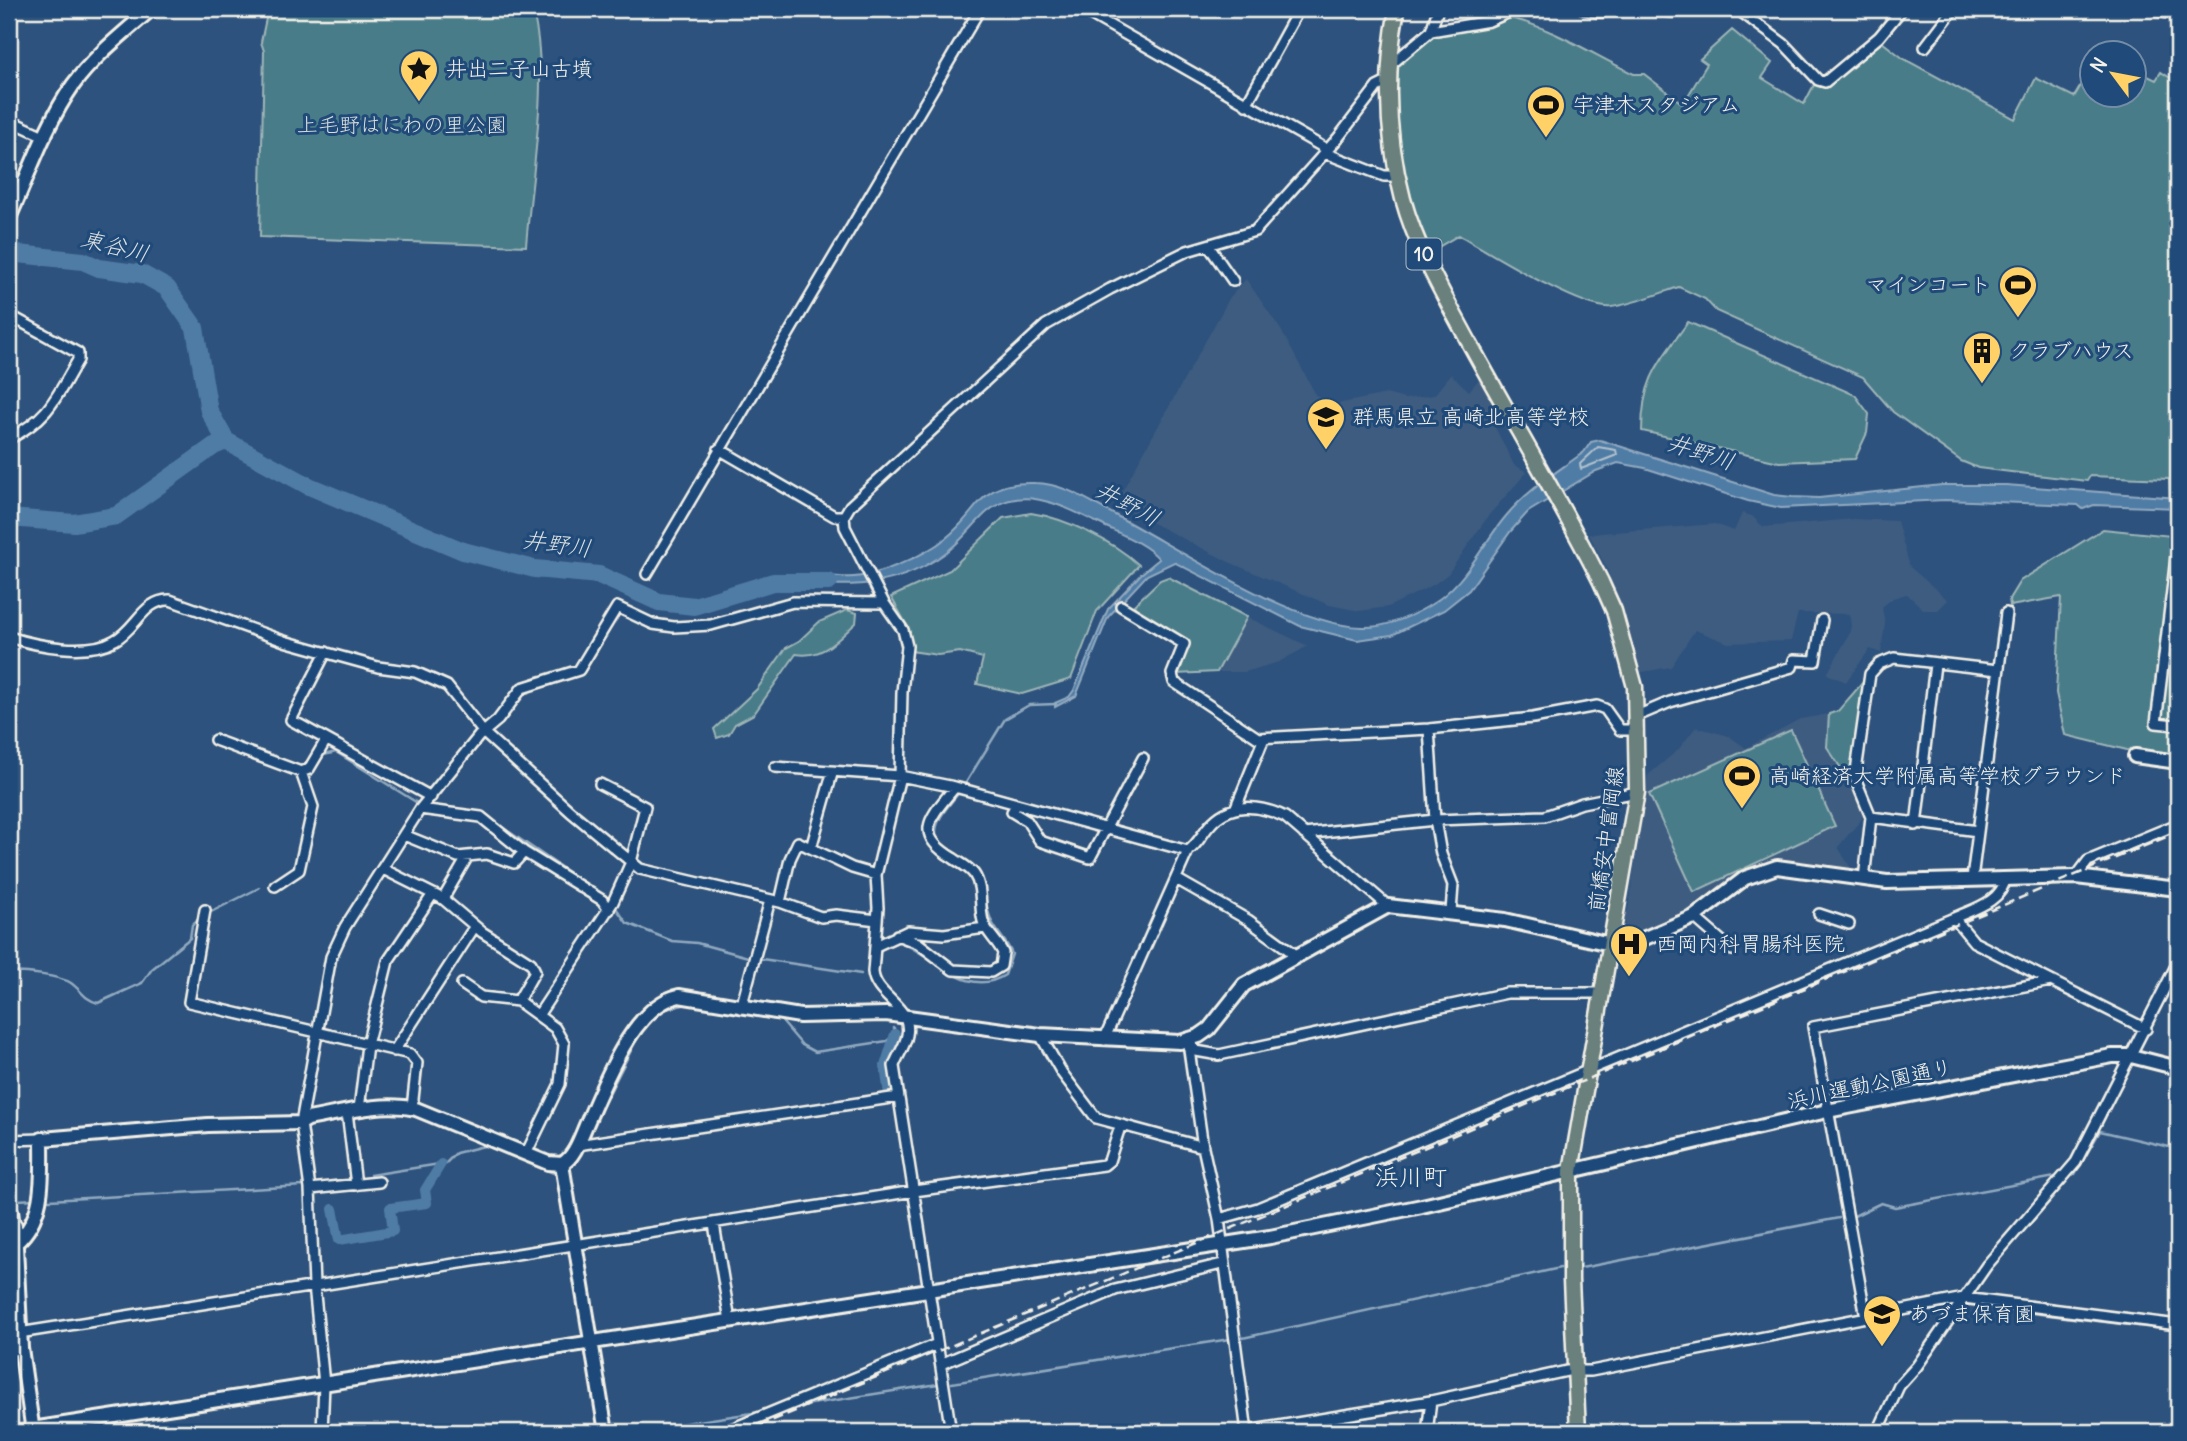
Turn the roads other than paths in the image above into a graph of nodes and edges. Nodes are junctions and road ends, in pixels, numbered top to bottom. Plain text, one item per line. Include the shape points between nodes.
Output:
1 (150, 9) edge
2 (981, 9) edge
3 (1081, 9) edge
4 (1299, 9) edge
5 (1397, 9) edge
6 (1438, 9) edge
7 (1516, 9) edge
8 (1584, 9) edge
9 (1626, 9) edge
10 (1649, 9) edge
11 (1684, 9) edge
12 (1737, 9) edge
13 (1902, 9) edge
14 (1954, 9) edge
15 (2158, 9) edge
16 (2178, 13) edge
17 (1431, 31) junction
18 (1926, 47) dead end
19 (1389, 74) junction
20 (1246, 105) junction
21 (9, 120) edge
22 (46, 136) junction
23 (1326, 151) junction
24 (1398, 176) junction
25 (9, 218) edge
26 (1208, 245) junction
27 (1233, 281) dead end
28 (9, 315) edge
29 (9, 439) edge
30 (719, 449) junction
31 (844, 516) junction
32 (2178, 541) edge
33 (647, 574) dead end
34 (884, 603) junction
35 (1124, 603) dead end
36 (2006, 613) dead end
37 (1822, 620) dead end
38 (9, 638) edge
39 (326, 652) junction
40 (1935, 664) junction
41 (1998, 670) junction
42 (1637, 723) junction
43 (2176, 724) dead end
44 (1429, 729) junction
45 (484, 733) junction
46 (1264, 738) junction
47 (215, 740) dead end
48 (326, 740) junction
49 (2135, 756) dead end
50 (1143, 758) dead end
51 (2178, 762) edge
52 (775, 767) dead end
53 (301, 772) junction
54 (832, 774) junction
55 (900, 776) junction
56 (600, 784) dead end
57 (956, 787) junction
58 (1637, 792) junction
59 (431, 797) junction
60 (1016, 805) junction
61 (1236, 807) junction
62 (420, 809) junction
63 (1871, 817) junction
64 (1436, 820) junction
65 (2178, 824) edge
66 (1916, 825) junction
67 (1105, 827) junction
68 (1978, 831) junction
69 (1304, 834) junction
70 (404, 835) junction
71 (811, 848) junction
72 (1188, 851) junction
73 (524, 852) junction
74 (468, 856) junction
75 (631, 862) junction
76 (383, 869) junction
77 (876, 875) junction
78 (2076, 877) junction
79 (1864, 878) junction
80 (1972, 879) junction
81 (2005, 879) junction
82 (1178, 880) junction
83 (275, 886) dead end
84 (2178, 888) edge
85 (433, 894) junction
86 (443, 899) junction
87 (775, 901) junction
88 (1388, 906) junction
89 (205, 909) dead end
90 (609, 910) junction
91 (1451, 912) junction
92 (1819, 914) dead end
93 (1694, 917) junction
94 (1954, 918) junction
95 (877, 920) junction
96 (1849, 924) dead end
97 (475, 926) junction
98 (985, 928) junction
99 (897, 935) junction
100 (1613, 942) junction
101 (876, 946) junction
102 (1732, 950) dead end
103 (1296, 955) junction
104 (2178, 962) edge
105 (2051, 981) junction
106 (462, 984) dead end
107 (1603, 993) junction
108 (518, 1001) junction
109 (741, 1007) junction
110 (539, 1014) junction
111 (906, 1016) junction
112 (2146, 1029) junction
113 (318, 1030) junction
114 (1040, 1035) junction
115 (1104, 1040) junction
116 (1188, 1041) junction
117 (367, 1045) junction
118 (394, 1051) junction
119 (2131, 1056) junction
120 (2178, 1068) edge
121 (1589, 1070) junction
122 (898, 1097) junction
123 (412, 1108) junction
124 (353, 1110) junction
125 (1828, 1111) junction
126 (301, 1123) junction
127 (1120, 1127) junction
128 (42, 1139) junction
129 (9, 1140) edge
130 (577, 1145) junction
131 (1203, 1147) junction
132 (526, 1154) junction
133 (562, 1164) junction
134 (1571, 1171) junction
135 (379, 1182) dead end
136 (356, 1185) junction
137 (310, 1189) junction
138 (914, 1191) junction
139 (9, 1211) edge
140 (1219, 1220) junction
141 (714, 1224) junction
142 (15, 1226) joint
143 (16, 1243) junction
144 (576, 1245) junction
145 (1220, 1245) junction
146 (1222, 1264) junction
147 (314, 1285) junction
148 (929, 1290) junction
149 (1964, 1298) junction
150 (1866, 1317) junction
151 (730, 1321) junction
152 (2178, 1325) edge
153 (19, 1333) junction
154 (592, 1343) junction
155 (937, 1344) junction
156 (15, 1350) edge
157 (941, 1364) junction
158 (1575, 1372) junction
159 (324, 1384) junction
160 (1431, 1401) junction
161 (32, 1430) edge
162 (322, 1432) edge
163 (606, 1432) edge
164 (724, 1432) edge
165 (951, 1432) edge
166 (1245, 1432) edge
167 (1427, 1432) edge
168 (1578, 1432) edge
169 (1875, 1432) edge

1 - 22 street via 83,74
2 - 30 street
3 - 20 street
4 - 20 street
5 - 19 main road, 前橋安中富岡線 / 10
6 - 17 street
7 - 17 street via 1489,21
8 - 9 street
10 - 11 street
12 - 13 street via 1825,82 1879,37
14 - 18 street
15 - 16 street
17 - 19 street
19 - 23 street
19 - 24 main road, 前橋安中富岡線 / 10
20 - 23 street
21 - 22 street
22 - 25 street
23 - 24 street via 1384,176
23 - 26 street via 1255,232
24 - 42 main road, 前橋安中富岡線 / 10 via 1428,265 1614,611 1635,687
26 - 27 street
26 - 31 street via 1110,289 1046,325
28 - 29 street via 78,353 78,360 46,415
30 - 31 street via 834,516
30 - 33 street
31 - 34 street via 845,527
32 - 43 street via 2157,715 2157,723
34 - 45 street via 793,602 711,625 674,627 653,624 617,607 579,670 522,688
34 - 55 street via 903,630 907,646
35 - 46 street via 1184,644 1174,682 1253,736
36 - 41 street
37 - 42 street via 1815,661 1794,660 1792,667 1670,702
38 - 39 street via 46,648 107,643 117,639 151,605 164,600
39 - 45 street via 438,681 454,691
39 - 48 street via 291,720
40 - 41 street
40 - 63 street via 1894,658 1880,664 1868,679 1855,778
40 - 66 street
41 - 68 street
42 - 44 street via 1620,730 1605,709 1597,706
42 - 58 main road, 前橋安中富岡線 / 10
44 - 46 street
44 - 64 street
45 - 59 street
45 - 75 street
46 - 61 street
47 - 53 street
48 - 53 street via 309,769
48 - 59 street
49 - 51 street
50 - 67 street
52 - 54 street
53 - 83 street via 313,807 302,857 296,874
54 - 55 street
54 - 71 street
55 - 57 street
55 - 77 street
56 - 75 street via 645,807
57 - 60 street
57 - 98 street via 931,818 928,833 937,849 974,873
58 - 64 street via 1545,816
58 - 100 main road, 前橋安中富岡線 / 10
59 - 62 street
60 - 67 street
60 - 67 street via 1012,812 1027,821 1040,841 1086,859 1096,850
61 - 69 street via 1276,813
61 - 72 street via 1222,812
62 - 70 street
62 - 73 street via 481,817
63 - 66 street
63 - 79 street
64 - 69 street
64 - 91 street via 1441,854 1453,885
65 - 78 street via 2088,861
66 - 68 street
67 - 72 street
68 - 80 street
69 - 88 street
70 - 74 street via 458,858
70 - 76 street
71 - 77 street
71 - 87 street via 798,842
72 - 82 street
73 - 74 street via 514,863 487,854
73 - 90 street via 602,900
74 - 86 street
75 - 87 street via 640,869
75 - 90 street
76 - 85 street
76 - 113 street via 336,944
77 - 95 street
78 - 81 street
78 - 84 street
79 - 80 street via 1887,882
79 - 93 street via 1792,867 1763,870 1745,878
80 - 81 street
81 - 94 street via 1996,898
82 - 103 street via 1248,920
82 - 115 street
85 - 86 street
85 - 117 street via 388,961
86 - 97 street
87 - 95 street via 821,917
87 - 109 street
88 - 91 street
88 - 103 street
89 - 113 street via 189,1002
90 - 110 street
91 - 100 street
92 - 96 street
93 - 100 street via 1638,941
93 - 102 street
94 - 105 street via 1967,938
94 - 121 street
95 - 101 street
97 - 108 street via 534,967
97 - 118 street
98 - 99 street
98 - 99 street via 1003,953 1001,966 991,972 953,971 918,943
99 - 101 street
100 - 107 main road, 前橋安中富岡線 / 10
101 - 111 street via 874,978
103 - 116 street via 1238,990 1209,1029
104 - 112 street
105 - 112 street
105 - 125 street via 1813,1027
106 - 108 street via 481,997
107 - 116 street via 1507,993 1219,1055 1196,1051
107 - 121 main road, 前橋安中富岡線 / 10
108 - 110 street
109 - 111 street via 800,1016
109 - 130 street via 679,996 646,1013
110 - 132 street via 561,1035 565,1053 561,1084
111 - 114 street
111 - 122 street via 908,1031 894,1066
112 - 119 street
113 - 117 street
113 - 126 street
114 - 115 street
114 - 127 street via 1096,1118
115 - 116 street
116 - 131 street
117 - 118 street
117 - 124 street
118 - 123 street via 416,1059
119 - 120 street, 浜川運動公園通り
119 - 125 street, 浜川運動公園通り
119 - 149 street via 2076,1162
121 - 134 main road, 前橋安中富岡線 / 10
121 - 140 street via 1258,1208
122 - 130 street
122 - 138 street
123 - 124 street
123 - 132 street
124 - 126 street
124 - 136 street
125 - 134 street, 浜川運動公園通り
125 - 150 street
126 - 128 street via 208,1125
126 - 137 street
127 - 131 street
127 - 138 street via 1104,1165
128 - 129 street
128 - 143 street via 41,1197
130 - 133 street
131 - 140 street
132 - 133 street
133 - 144 street
134 - 145 street, 浜川運動公園通り via 1422,1206
134 - 158 main road, 前橋安中富岡線 / 10
135 - 136 street
136 - 137 street
137 - 147 street
138 - 141 street
138 - 148 street
139 - 142 street via 13,1211
140 - 145 street
141 - 144 street
141 - 151 street
142 - 143 street
143 - 153 street
144 - 147 street
144 - 154 street
145 - 146 street
145 - 148 street, 浜川運動公園通り
146 - 157 street via 1115,1290
146 - 166 street
147 - 153 street
147 - 159 street
148 - 151 street, 浜川運動公園通り
148 - 155 street
149 - 150 street
149 - 152 street
149 - 169 street via 1899,1386
150 - 158 street
151 - 154 street, 浜川運動公園通り
153 - 156 street
154 - 159 street, 浜川運動公園通り
154 - 163 street
155 - 157 street
155 - 164 street
156 - 161 street
157 - 165 street
158 - 160 street
158 - 168 main road, 前橋安中富岡線 / 10
159 - 161 street, 浜川運動公園通り
159 - 162 street
160 - 166 street
160 - 167 street

